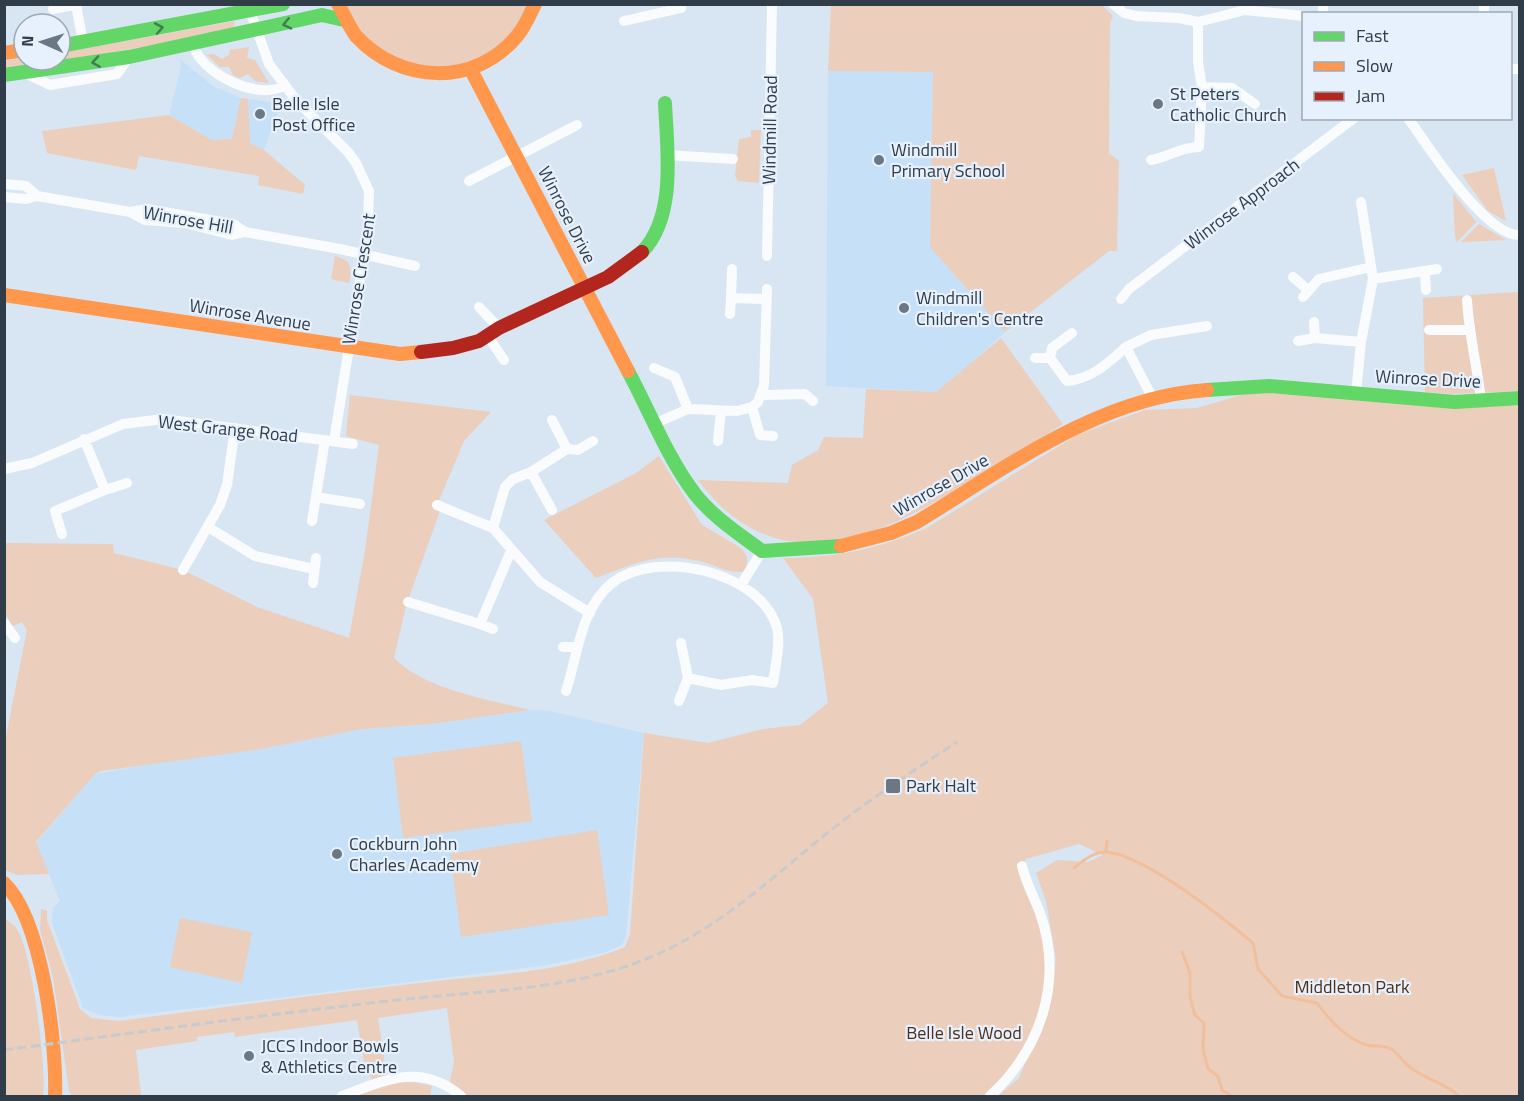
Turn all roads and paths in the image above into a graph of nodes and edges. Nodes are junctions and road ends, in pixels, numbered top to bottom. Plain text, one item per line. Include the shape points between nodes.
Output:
1 (283, 4) edge
2 (338, 4) edge
3 (535, 4) edge
4 (681, 4) edge
5 (772, 4) edge
6 (1113, 4) edge
7 (77, 5) edge
8 (53, 9) dead end
9 (248, 9) edge
10 (1302, 16) edge
11 (344, 20) junction
12 (624, 21) dead end
13 (1198, 22) junction
14 (256, 31) junction
15 (83, 42) junction
16 (72, 44) edge
17 (193, 45) junction
18 (471, 70) junction
19 (4, 75) edge
20 (284, 86) junction
21 (1202, 87) junction
22 (665, 104) dead end
23 (1255, 104) dead end
24 (1351, 120) edge
25 (1408, 120) edge
26 (577, 125) dead end
27 (666, 155) junction
28 (516, 157) junction
29 (733, 159) dead end
30 (1151, 160) dead end
31 (469, 181) dead end
32 (4, 184) edge
33 (37, 195) junction
34 (4, 197) edge
35 (1361, 202) dead end
36 (1520, 235) edge
37 (364, 254) junction
38 (767, 256) dead end
39 (415, 266) dead end
40 (1371, 267) junction
41 (732, 268) dead end
42 (1437, 269) dead end
43 (1425, 272) junction
44 (1293, 277) dead end
45 (1373, 279) junction
46 (585, 289) junction
47 (1426, 290) dead end
48 (4, 295) edge
49 (731, 298) junction
50 (1121, 299) dead end
51 (1467, 300) dead end
52 (479, 307) dead end
53 (730, 314) dead end
54 (1314, 322) dead end
55 (1207, 326) dead end
56 (499, 328) junction
57 (1429, 330) dead end
58 (1469, 330) junction
59 (1072, 333) dead end
60 (489, 338) junction
61 (1315, 338) junction
62 (1298, 341) dead end
63 (1361, 342) junction
64 (1126, 347) junction
65 (348, 348) junction
66 (1035, 358) dead end
67 (1050, 358) junction
68 (504, 360) dead end
69 (654, 368) dead end
70 (1356, 393) junction
71 (762, 395) junction
72 (1520, 398) edge
73 (1153, 399) junction
74 (1481, 400) junction
75 (813, 401) dead end
76 (752, 407) junction
77 (688, 409) junction
78 (721, 411) junction
79 (552, 420) dead end
80 (656, 423) junction
81 (235, 428) junction
82 (773, 436) dead end
83 (84, 439) junction
84 (329, 440) junction
85 (593, 441) dead end
86 (718, 441) dead end
87 (353, 444) dead end
88 (567, 449) junction
89 (4, 469) edge
90 (531, 472) junction
91 (127, 483) dead end
92 (105, 490) junction
93 (316, 497) junction
94 (360, 504) dead end
95 (436, 505) dead end
96 (552, 510) dead end
97 (312, 521) dead end
98 (208, 527) junction
99 (493, 528) junction
100 (62, 534) dead end
101 (511, 551) junction
102 (762, 551) junction
103 (183, 570) dead end
104 (313, 583) dead end
105 (741, 585) junction
106 (408, 602) dead end
107 (590, 613) junction
108 (4, 623) edge
109 (480, 624) junction
110 (493, 629) dead end
111 (15, 638) dead end
112 (681, 643) dead end
113 (563, 647) dead end
114 (576, 647) junction
115 (688, 678) junction
116 (566, 691) dead end
117 (679, 701) dead end
118 (1022, 866) dead end
119 (4, 884) edge
120 (57, 1082) junction
121 (55, 1096) edge
122 (64, 1096) edge
123 (342, 1096) edge
124 (461, 1096) edge
125 (990, 1096) edge

1 - 9 street
2 - 11 street
3 - 18 street via 521,34 509,48
4 - 12 street via 681,8
5 - 38 street, Windmill Road
6 - 13 street via 1136,16
7 - 8 street
7 - 15 street
9 - 14 street, Winrose Crescent
15 -> 9 street
10 - 13 street via 1245,10
11 -> 14 street via 322,15
11 - 18 street via 360,43 404,71 429,76
13 - 21 street
14 - 17 street
14 - 20 street, Winrose Crescent via 269,64
15 - 16 street
17 - 19 street
17 - 20 street via 206,64 229,81 259,88
18 - 28 street, Winrose Drive
20 - 37 street, Winrose Crescent via 348,152 363,177 370,206
21 - 23 street via 1232,88
21 - 30 street via 1199,147 1183,147
22 - 27 street
24 - 50 street, Winrose Approach via 1126,285
25 - 36 street via 1470,203 1511,236
26 - 28 street, Winrose Drive
27 - 29 street
27 - 46 street via 664,197 656,235 643,252
28 - 31 street, Winrose Drive
28 - 46 street, Winrose Drive
32 - 33 street, Winrose Hill via 26,186
33 - 34 street, Winrose Hill via 26,199
33 - 37 street, Winrose Hill via 130,212 145,220 185,220 232,235 245,232
35 - 40 street
37 - 39 street, Winrose Hill
37 - 65 street, Winrose Crescent
40 - 44 street via 1318,279 1306,293
40 - 45 street
41 - 49 street
42 - 43 street
43 - 45 street
43 - 47 street
45 - 63 street
46 - 56 street
46 - 80 street, Winrose Drive
48 - 65 street, Winrose Avenue
49 - 53 street
49 - 71 street via 767,294
51 - 58 street
52 - 56 street
54 - 61 street
55 - 64 street via 1151,335
56 - 60 street
57 - 58 street
58 - 74 street
59 - 67 street via 1052,348
60 - 65 street, Winrose Avenue via 442,350 400,354
60 - 68 street
61 - 62 street
61 - 63 street
63 - 70 street
64 - 67 street via 1100,370 1078,380 1067,381
64 - 73 street
65 - 84 street, Winrose Crescent
66 - 67 street
69 - 77 street via 675,377
70 - 73 street, Winrose Drive via 1258,386
70 - 74 street, Winrose Drive via 1455,402
71 - 75 street via 805,394
71 - 76 street
72 - 74 street, Winrose Drive
73 - 102 street, Winrose Drive via 1072,428 953,502 891,533 833,548
76 - 78 street
76 - 82 street via 760,435
77 - 78 street
77 - 80 street
78 - 86 street
79 - 88 street
80 - 102 street, Winrose Drive via 695,494 719,519
81 - 83 street, West Grange Road via 163,419 123,424
81 - 84 street, West Grange Road
81 - 98 street via 227,485
83 - 89 street, West Grange Road via 32,463
83 - 92 street
84 - 87 street, West Grange Road
84 - 93 street, Winrose Crescent
85 - 88 street via 578,450
88 - 90 street
90 - 96 street
90 - 99 street via 513,478 506,486
91 - 92 street
92 - 100 street via 54,511
93 - 94 street
93 - 97 street, Winrose Crescent
95 - 99 street
98 - 103 street
98 - 104 street via 255,556 315,563
99 - 101 street
101 - 107 street via 540,582
101 - 109 street
102 - 105 street
105 - 107 street via 691,568 645,569 612,583
105 - 115 street via 763,605 777,629 778,684 752,680 721,685
106 - 109 street
107 - 114 street
108 - 111 street
109 - 110 street
112 - 115 street
113 - 114 street
114 - 116 street
115 - 117 street
118 - 125 street via 1048,949 1045,1015 1026,1054 1008,1080
119 - 120 street via 18,898 36,955
120 - 121 street
120 - 122 street
123 - 124 street via 400,1076 432,1078

